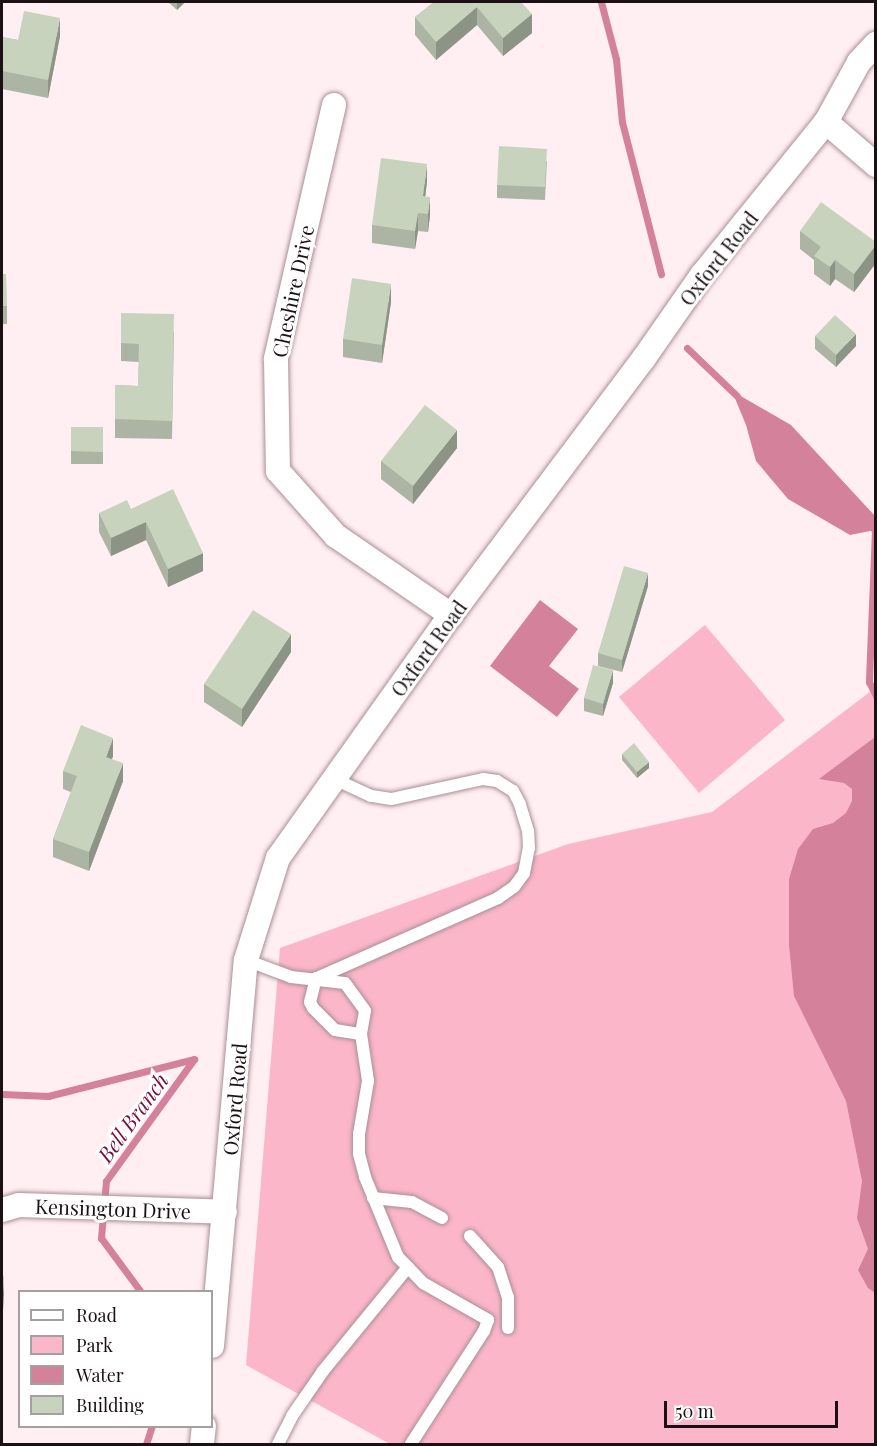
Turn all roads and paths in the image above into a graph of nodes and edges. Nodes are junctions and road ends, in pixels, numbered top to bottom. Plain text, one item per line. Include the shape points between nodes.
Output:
1 (876, 44) edge
2 (334, 105) dead end
3 (826, 122) junction
4 (876, 165) edge
5 (451, 615) junction
6 (334, 779) junction
7 (246, 960) junction
8 (316, 978) junction
9 (361, 1034) junction
10 (373, 1198) junction
11 (2, 1210) edge
12 (225, 1212) junction
13 (442, 1218) dead end
14 (470, 1236) dead end
15 (408, 1267) junction
16 (508, 1328) dead end
17 (213, 1336) edge
18 (204, 1428) edge
19 (202, 1444) edge
20 (278, 1444) edge
21 (411, 1444) edge

1 - 3 street, Oxford Road via 859,62
2 - 5 street, Cheshire Drive via 276,359 278,471 336,536
3 - 4 street
3 - 5 street, Oxford Road via 702,275
5 - 6 street, Oxford Road
6 - 7 street, Oxford Road via 278,858
6 - 8 lane via 371,796 390,799 483,779 497,781 513,791 520,804 529,848 525,873 498,898
7 - 8 lane via 291,977
7 - 12 street, Oxford Road
8 - 9 lane via 345,983 365,1011
8 - 9 lane via 310,1002 314,1008 336,1030
9 - 10 lane via 368,1081 359,1154
10 - 13 lane via 412,1202
10 - 15 lane via 398,1257
11 - 12 street, Kensington Drive via 19,1205
12 - 17 street, Oxford Road
14 - 16 lane via 498,1267 508,1297
15 - 20 lane via 323,1371
15 - 21 lane via 423,1283 488,1320
18 - 19 street

